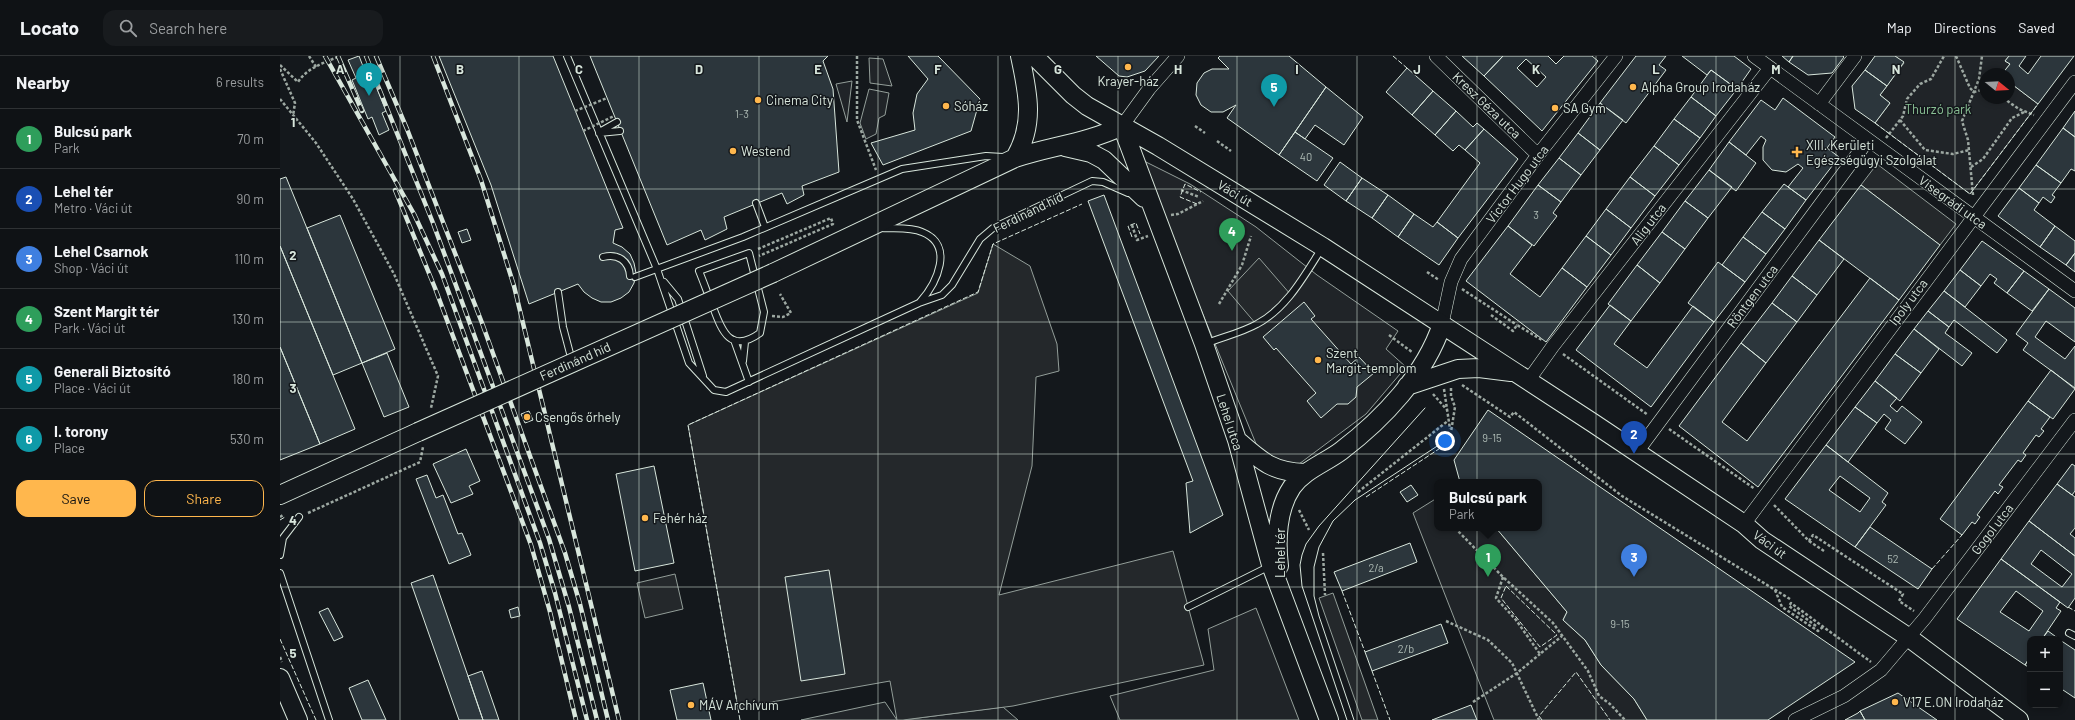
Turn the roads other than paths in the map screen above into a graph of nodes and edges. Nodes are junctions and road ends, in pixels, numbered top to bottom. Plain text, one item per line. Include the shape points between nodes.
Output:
1 (1020, 56) edge
2 (1034, 56) edge
3 (1178, 56) edge
4 (1436, 56) edge
5 (1616, 56) edge
6 (1754, 56) edge
7 (1855, 56) edge
8 (568, 57) edge
9 (1770, 68) junction
10 (2075, 82) edge
11 (1819, 104) junction
12 (615, 119) road end
13 (1122, 126) junction
14 (620, 130) dead end
15 (599, 132) junction
16 (1868, 140) junction
17 (1062, 146) junction
18 (1538, 155) junction
19 (1015, 158) junction
20 (756, 204) dead end
21 (1152, 210) junction
22 (1973, 216) junction
23 (765, 227) junction
24 (870, 227) junction
25 (1322, 246) junction
26 (603, 257) dead end
27 (657, 269) junction
28 (661, 279) junction
29 (2075, 291) edge
30 (558, 292) dead end
31 (919, 304) junction
32 (1442, 324) junction
33 (734, 340) junction
34 (745, 342) junction
35 (1204, 344) junction
36 (573, 362) junction
37 (743, 362) junction
38 (1522, 377) junction
39 (704, 379) junction
40 (749, 382) junction
41 (1407, 386) junction
42 (2073, 426) edge
43 (1237, 440) junction
44 (1637, 452) junction
45 (1305, 472) junction
46 (280, 495) edge
47 (299, 517) road end
48 (1744, 524) junction
49 (280, 555) edge
50 (1271, 565) junction
51 (280, 573) edge
52 (1281, 593) junction
53 (1188, 607) dead end
54 (1908, 637) junction
55 (280, 678) edge
56 (298, 720) edge
57 (329, 720) edge
58 (1329, 720) edge
59 (1795, 720) edge
60 (2020, 720) edge

1 - 19 main road via 1029,114 1024,139
2 - 13 main road, Váci út via 1073,95
3 - 13 street via 1149,88
4 - 18 street, Kresz Géza utca
5 - 18 street, Victor Hugo utca
6 - 9 street, Visegrádi utca
7 - 11 street
8 - 15 lane, Ferdinánd híd
9 - 11 street, Visegrádi utca
9 - 38 street, Alig utca via 1553,346
10 - 22 street, Ipoly utca
11 - 16 street, Visegrádi utca
12 - 15 lane
13 - 17 main road, Ferdinánd híd via 1092,139
13 - 21 main road, Lehel utca
13 - 25 main road, Váci út
14 - 15 lane
15 - 27 lane, Ferdinánd híd
16 - 22 street, Visegrádi utca
16 - 44 street, Röntgen utca
17 - 19 main road, Ferdinánd híd
17 - 21 main road, Ferdinánd híd via 1091,153 1104,160
18 - 32 street, Victor Hugo utca via 1460,260 1448,283
19 - 23 lane, Ferdinánd híd via 986,156 902,169
19 - 24 main road, Ferdinánd híd
20 - 23 lane
21 - 31 lane, Ferdinánd híd via 1112,185 1092,181 993,228 980,239 952,285 942,295
21 - 35 main road, Lehel utca
22 - 29 street, Visegrádi utca
22 - 48 street, Ipoly utca
23 - 27 lane, Ferdinánd híd
24 - 31 lane via 921,231 930,236 938,246 941,262 938,276 931,290
24 - 36 main road, Ferdinánd híd, bridge via 774,273
25 - 32 main road, Váci út
25 - 35 lane via 1291,295 1270,315 1256,324
26 - 27 lane, Ferdinánd híd via 609,255 622,259 632,277
27 - 28 lane, Ferdinánd híd
28 - 39 lane via 678,299
28 - 39 lane, Ferdinánd híd via 689,363
30 - 36 lane
31 - 40 lane, Ferdinánd híd
32 - 38 main road, Váci út
32 - 41 main road via 1430,353
33 - 34 lane
33 - 34 lane via 724,334 699,271 750,256 764,312 760,333
33 - 37 lane
34 - 37 lane
35 - 43 main road, Lehel utca
36 - 46 main road, Ferdinánd híd, bridge
37 - 40 lane
38 - 41 main road, Váci út via 1479,368 1458,369
38 - 44 main road, Váci út
39 - 40 lane, Ferdinánd híd via 714,390 726,392
41 - 45 main road, Lehel tér via 1359,436
42 - 54 street, Gogol utca
43 - 45 main road via 1265,464 1290,472
43 - 50 main road, Lehel utca
44 - 48 main road, Váci út
45 - 52 main road, Lehel tér via 1292,487 1278,530 1277,552
47 - 49 lane via 283,538
48 - 54 main road, Váci út via 1762,540
50 - 52 main road, Lehel utca
50 - 53 lane
51 - 57 lane
52 - 58 main road, Lehel utca
54 - 59 street, Gogol utca via 1881,670 1844,696
54 - 60 main road, Váci út
55 - 56 main road

